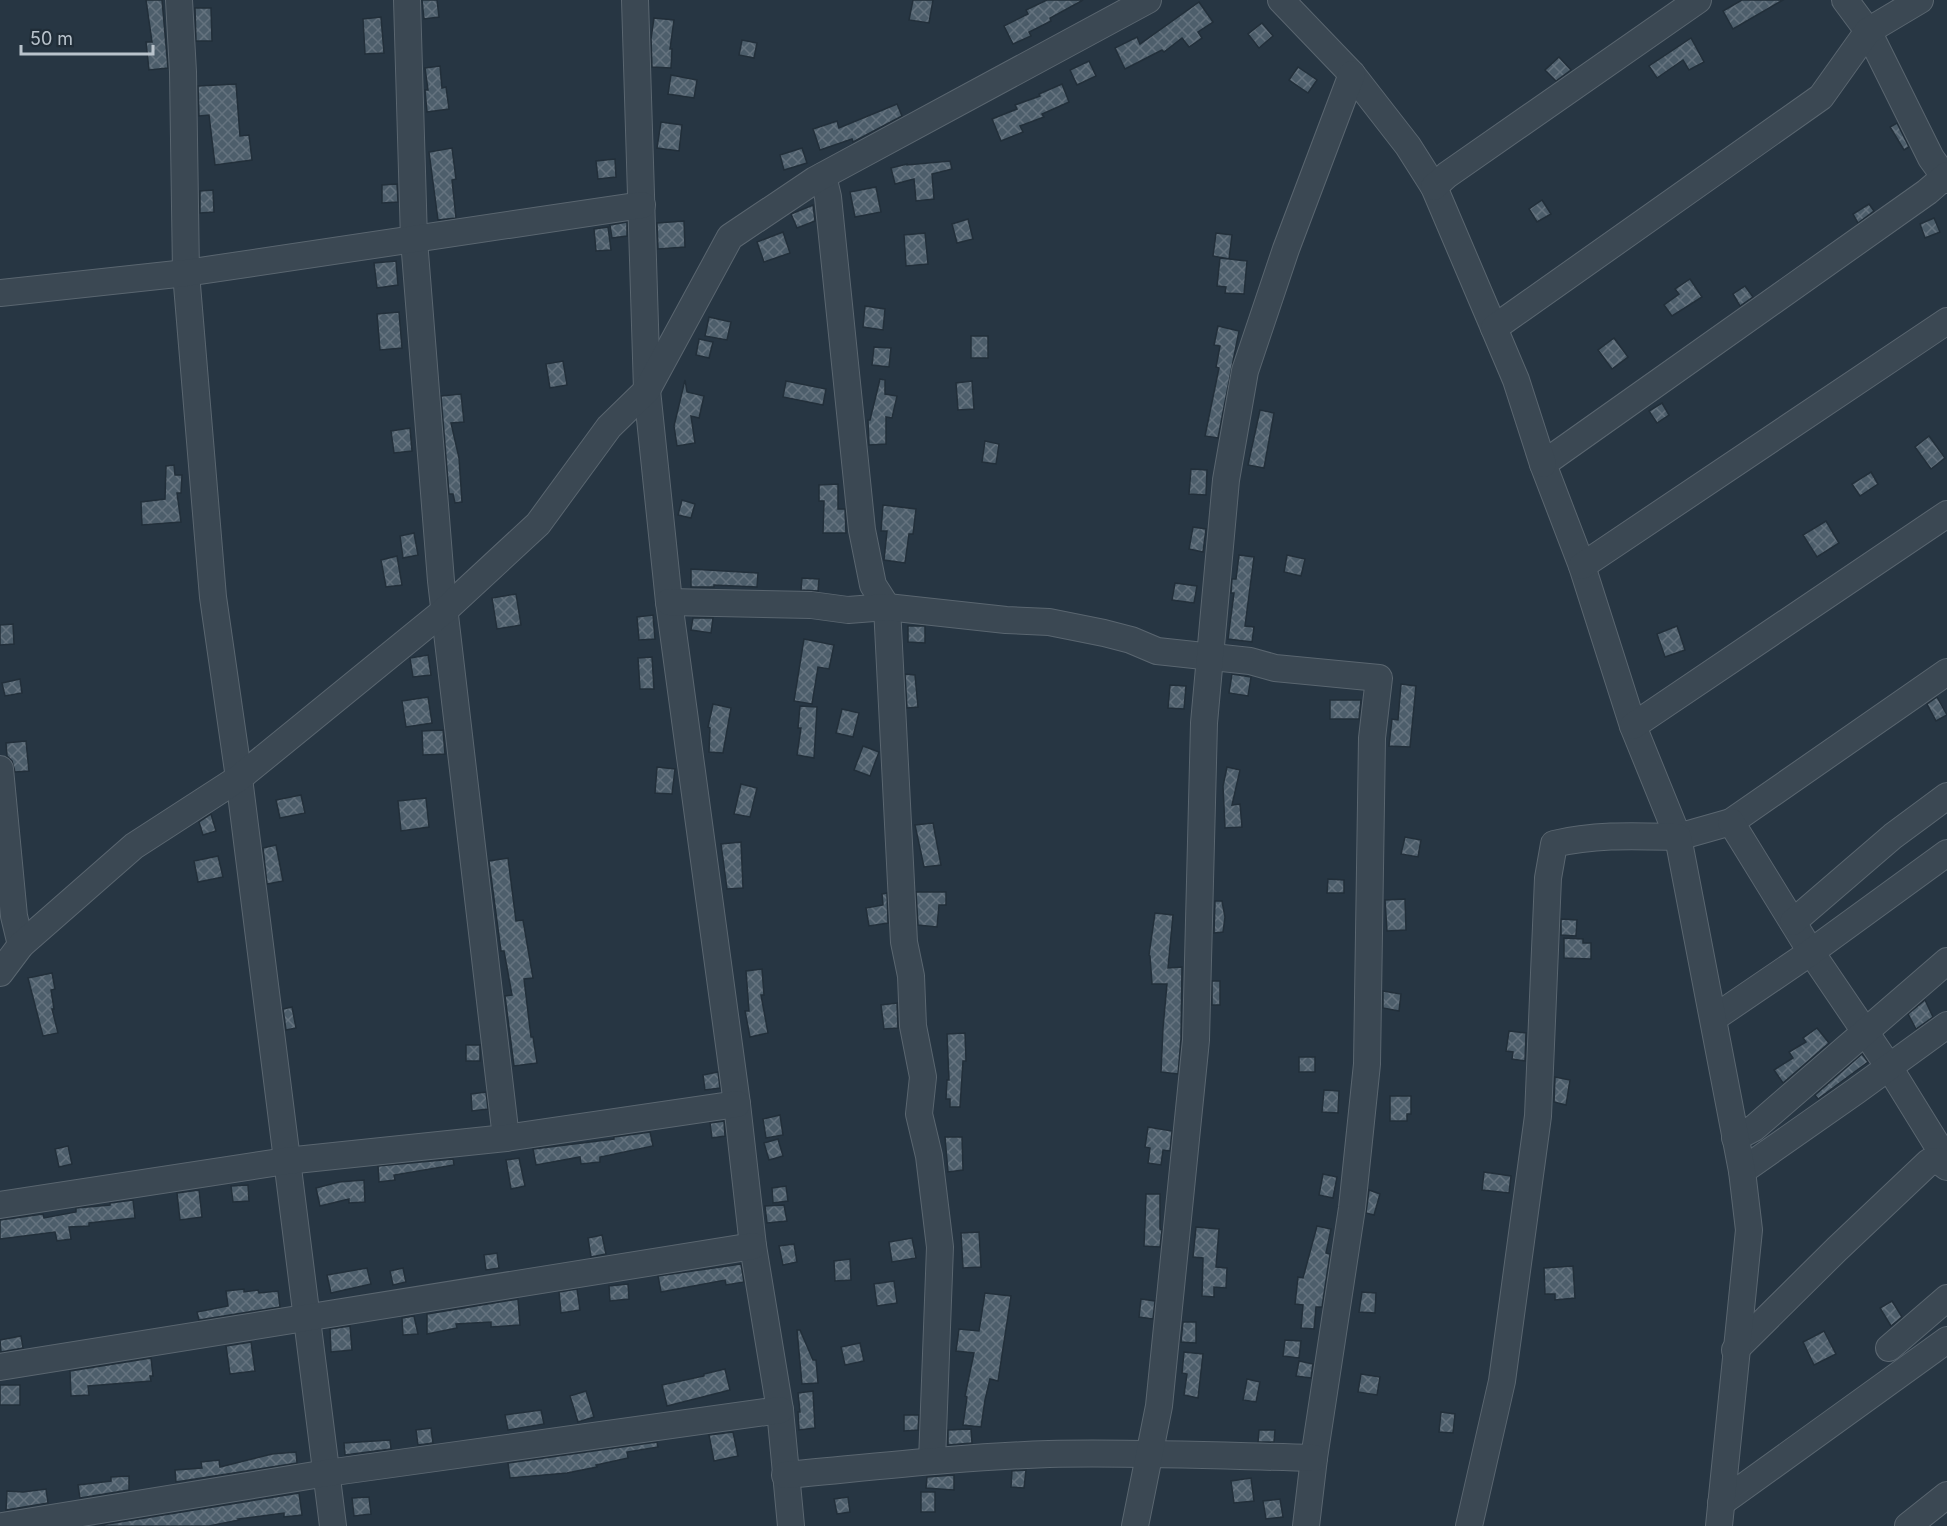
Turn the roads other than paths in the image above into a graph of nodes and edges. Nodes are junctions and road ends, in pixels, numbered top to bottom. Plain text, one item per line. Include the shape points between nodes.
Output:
1 (179, 0) edge
2 (407, 0) edge
3 (635, 0) edge
4 (1148, 0) edge
5 (1281, 0) edge
6 (1698, 0) edge
7 (1845, 0) edge
8 (1920, 0) edge
9 (1869, 31) junction
10 (1352, 74) junction
11 (823, 176) junction
12 (1946, 177) edge
13 (1434, 187) junction
14 (642, 205) junction
15 (414, 240) junction
16 (186, 273) junction
17 (0, 294) edge
18 (1947, 321) edge
19 (1494, 328) junction
20 (646, 390) junction
21 (1543, 464) junction
22 (1947, 514) edge
23 (1582, 566) junction
24 (669, 602) junction
25 (887, 607) junction
26 (444, 611) junction
27 (1209, 656) junction
28 (1947, 672) edge
29 (1633, 726) junction
30 (0, 769) edge
31 (239, 778) junction
32 (1947, 796) edge
33 (1731, 822) junction
34 (1678, 837) junction
35 (1947, 854) edge
36 (1793, 922) junction
37 (21, 945) junction
38 (1811, 952) junction
39 (1947, 960) edge
40 (0, 973) edge
41 (1714, 1018) junction
42 (1947, 1025) edge
43 (1865, 1032) junction
44 (1889, 1067) junction
45 (737, 1104) junction
46 (506, 1137) junction
47 (1735, 1138) junction
48 (286, 1161) junction
49 (1947, 1161) edge
50 (1947, 1167) edge
51 (1742, 1171) junction
52 (0, 1205) edge
53 (753, 1246) junction
54 (1947, 1298) edge
55 (307, 1316) junction
56 (1947, 1340) edge
57 (1889, 1348) dead end
58 (1735, 1350) junction
59 (0, 1367) edge
60 (780, 1410) junction
61 (1150, 1454) junction
62 (1314, 1458) junction
63 (932, 1461) junction
64 (327, 1473) junction
65 (785, 1475) junction
66 (1947, 1494) edge
67 (1720, 1514) edge
68 (2, 1526) edge
69 (333, 1526) edge
70 (791, 1526) edge
71 (1135, 1526) edge
72 (1306, 1526) edge
73 (1468, 1526) edge
74 (1908, 1526) edge

1 - 16 street
2 - 15 street
3 - 14 street
4 - 11 street
5 - 10 street
6 - 13 street
7 - 9 street
8 - 9 street
9 - 12 street via 1931,158
9 - 19 street via 1821,97
10 - 13 street via 1408,146
10 - 27 street via 1245,371 1226,480
11 - 20 street via 730,237
11 - 25 street via 862,530 873,585
12 - 21 street
13 - 19 street
14 - 15 street
14 - 20 street
15 - 16 street
15 - 26 street
16 - 17 street
16 - 31 street via 213,597
18 - 23 street
19 - 21 street via 1516,380
20 - 24 street
20 - 26 street via 609,427 538,525
21 - 23 street
22 - 29 street
23 - 29 street
24 - 25 street via 812,605 848,610
24 - 45 street
25 - 27 street via 1049,622 1131,640 1157,651
25 - 63 street via 904,942 923,1077 919,1114 929,1156 940,1247
26 - 31 street
26 - 46 street
27 - 61 street via 1196,1040 1159,1406
27 - 62 street via 1275,668 1379,678 1372,738 1367,1064 1352,1208
28 - 33 street
29 - 34 street
30 - 37 street via 14,916
31 - 37 street via 134,846
31 - 48 street
32 - 36 street via 1893,836
33 - 34 street
33 - 36 street
34 - 41 street
34 - 73 street via 1616,836 1554,844 1548,878 1538,1116 1523,1235 1502,1381
35 - 38 street
36 - 38 street
37 - 40 street
38 - 41 street
38 - 43 street
39 - 43 street
41 - 47 street
42 - 44 street
43 - 44 street
43 - 47 street via 1754,1128
44 - 49 street
44 - 51 street
45 - 46 street
45 - 53 street
46 - 48 street
47 - 51 street
48 - 52 street
48 - 55 street
50 - 58 street via 1939,1161 1929,1162
51 - 58 street via 1749,1230
53 - 55 street
53 - 60 street
54 - 57 street
55 - 59 street
55 - 64 street
56 - 67 street
58 - 67 street
60 - 64 street
60 - 65 street
61 - 62 street
61 - 63 street via 1048,1454
61 - 71 street
62 - 72 street
63 - 65 street
64 - 68 street
64 - 69 street
65 - 70 street
66 - 74 street

